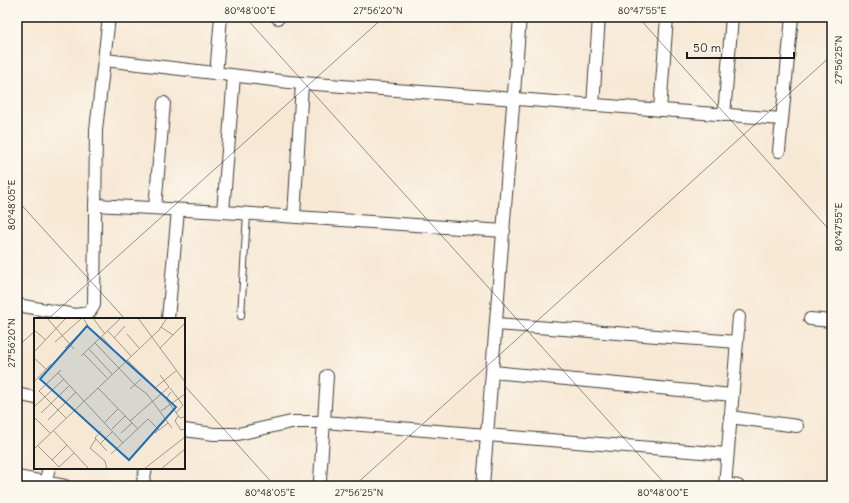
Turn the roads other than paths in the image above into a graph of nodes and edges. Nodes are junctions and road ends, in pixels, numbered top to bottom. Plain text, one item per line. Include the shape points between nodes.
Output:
1 (109, 17) edge
2 (221, 17) edge
3 (520, 17) edge
4 (599, 17) edge
5 (668, 17) edge
6 (732, 17) edge
7 (792, 17) edge
8 (105, 60) junction
9 (216, 74) junction
10 (234, 76) junction
11 (302, 84) junction
12 (514, 99) junction
13 (164, 103) dead end
14 (593, 105) junction
15 (660, 110) junction
16 (724, 115) junction
17 (782, 119) junction
18 (779, 151) dead end
19 (95, 205) junction
20 (155, 208) junction
21 (178, 210) junction
22 (223, 212) junction
23 (247, 214) junction
24 (294, 216) junction
25 (504, 231) junction
26 (17, 305) edge
27 (241, 316) dead end
28 (739, 317) dead end
29 (168, 318) edge
30 (810, 319) dead end
31 (832, 321) edge
32 (496, 324) junction
33 (736, 342) junction
34 (492, 372) junction
35 (327, 376) dead end
36 (17, 394) edge
37 (732, 395) junction
38 (34, 398) edge
39 (730, 417) junction
40 (324, 422) junction
41 (797, 426) dead end
42 (185, 430) edge
43 (487, 435) junction
44 (727, 454) junction
45 (49, 469) edge
46 (146, 469) edge
47 (17, 477) edge
48 (320, 480) dead end
49 (45, 484) edge
50 (725, 485) edge
51 (65, 486) edge
52 (142, 486) edge
53 (483, 486) edge
54 (738, 486) edge

1 - 8 street
2 - 9 street
3 - 12 street
4 - 14 street
5 - 15 street
6 - 16 street
7 - 17 street
8 - 9 street
8 - 19 street via 97,113
9 - 10 street
10 - 11 street
10 - 22 street
11 - 12 street
11 - 24 street
12 - 14 street
12 - 25 street
13 - 20 street
14 - 15 street
15 - 16 street
16 - 17 street
17 - 18 street
19 - 20 street
19 - 26 street via 93,310 75,315
20 - 21 street
21 - 22 street
21 - 29 street
22 - 23 street
23 - 24 street
23 - 27 lane
24 - 25 street
25 - 32 street
28 - 33 street
30 - 31 street
32 - 33 street
32 - 34 street
33 - 37 street
34 - 37 street
34 - 43 street
35 - 40 street
36 - 38 street
37 - 39 street
39 - 41 street
39 - 44 street
40 - 42 street via 291,422 238,434
40 - 43 street
40 - 48 street
43 - 44 street
43 - 53 street
44 - 50 street
45 - 49 street
46 - 52 street
47 - 49 street
49 - 51 street
50 - 54 street

